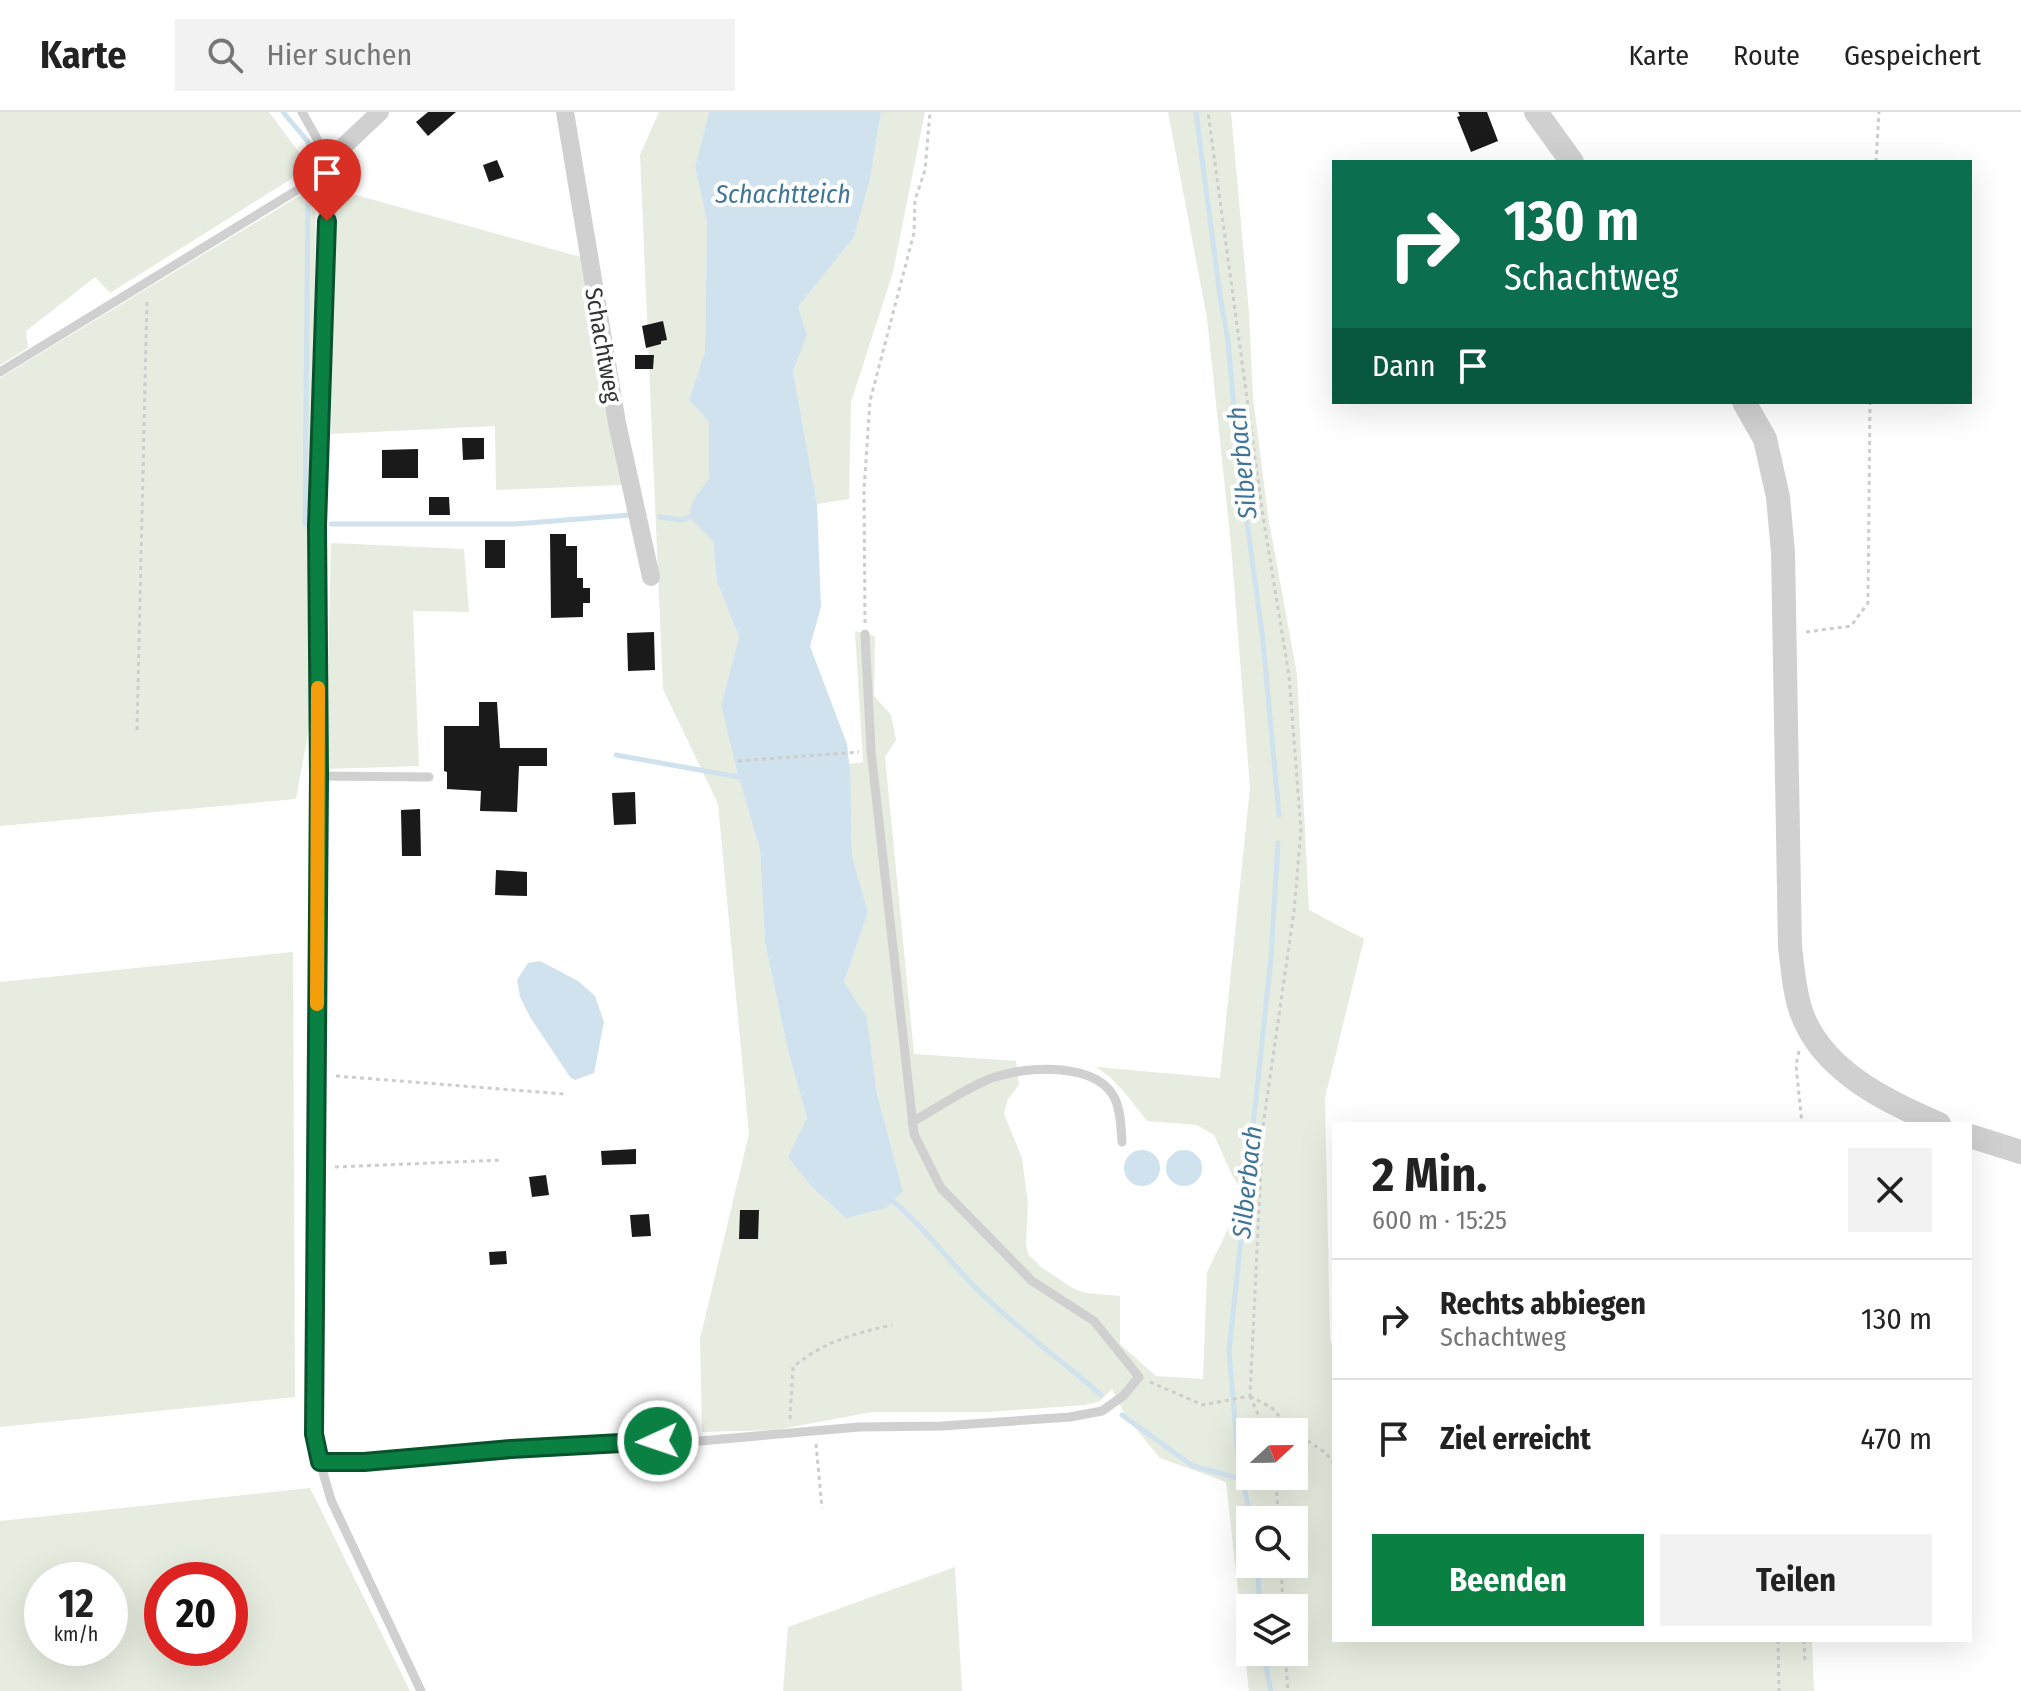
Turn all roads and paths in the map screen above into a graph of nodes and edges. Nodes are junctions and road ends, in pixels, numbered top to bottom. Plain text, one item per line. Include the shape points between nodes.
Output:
1 (302, 112) edge
2 (380, 112) edge
3 (565, 112) edge
4 (930, 112) edge
5 (1208, 112) edge
6 (1879, 112) edge
7 (1537, 113) edge
8 (329, 160) junction
9 (1571, 160) edge
10 (1876, 160) edge
11 (148, 279) junction
12 (0, 372) edge
13 (1745, 404) edge
14 (1870, 404) edge
15 (651, 577) dead end
16 (1785, 631) junction
17 (865, 634) joint
18 (856, 649) dead end
19 (866, 657) junction
20 (137, 730) dead end
21 (871, 751) junction
22 (738, 761) dead end
23 (319, 776) junction
24 (429, 777) dead end
25 (1812, 1033) junction
26 (316, 1075) junction
27 (564, 1094) dead end
28 (912, 1122) junction
29 (1802, 1122) edge
30 (1935, 1122) edge
31 (1972, 1137) edge
32 (1122, 1142) dead end
33 (2021, 1152) edge
34 (502, 1160) dead end
35 (315, 1168) junction
36 (892, 1325) dead end
37 (1139, 1377) junction
38 (1250, 1396) junction
39 (1260, 1418) edge
40 (1281, 1418) edge
41 (815, 1432) junction
42 (790, 1434) junction
43 (1308, 1441) edge
44 (1332, 1461) edge
45 (320, 1462) junction
46 (822, 1508) dead end
47 (1778, 1642) edge
48 (1804, 1642) edge
49 (1805, 1661) dead end
50 (1286, 1666) edge
51 (421, 1691) edge
52 (1288, 1691) edge
53 (1779, 1691) edge

1 - 8 lane
2 - 8 street
3 - 15 street, Schachtweg via 617,423
4 - 17 path via 914,233 870,401 864,490
5 - 38 path via 1289,676 1301,830 1263,1126
6 - 10 path
7 - 9 street
8 - 11 lane via 317,178
8 - 23 street via 317,526
11 - 12 lane
11 - 20 path
13 - 16 street via 1765,439 1778,497
14 - 16 path via 1868,603 1851,626
16 - 25 street via 1790,947 1798,1000
17 - 19 lane
18 - 19 lane
19 - 21 lane
21 - 22 path
21 - 28 lane
23 - 24 lane
23 - 26 street
25 - 29 path via 1800,1043 1796,1065
25 - 30 street via 1852,1076
26 - 27 path
26 - 35 street
28 - 32 lane via 993,1077 1038,1070 1083,1072 1102,1081 1115,1098
28 - 37 lane via 941,1188 1032,1281 1094,1321
31 - 33 street
34 - 35 path
35 - 45 street via 314,1434
36 - 42 path via 850,1334 793,1367
37 - 38 path via 1203,1405
37 - 41 lane via 1102,1411 1081,1415
38 - 39 path
38 - 40 path
41 - 42 lane
41 - 46 path
42 - 45 lane
43 - 44 path
45 - 51 lane via 331,1500
47 - 53 path
48 - 49 path
50 - 52 path

